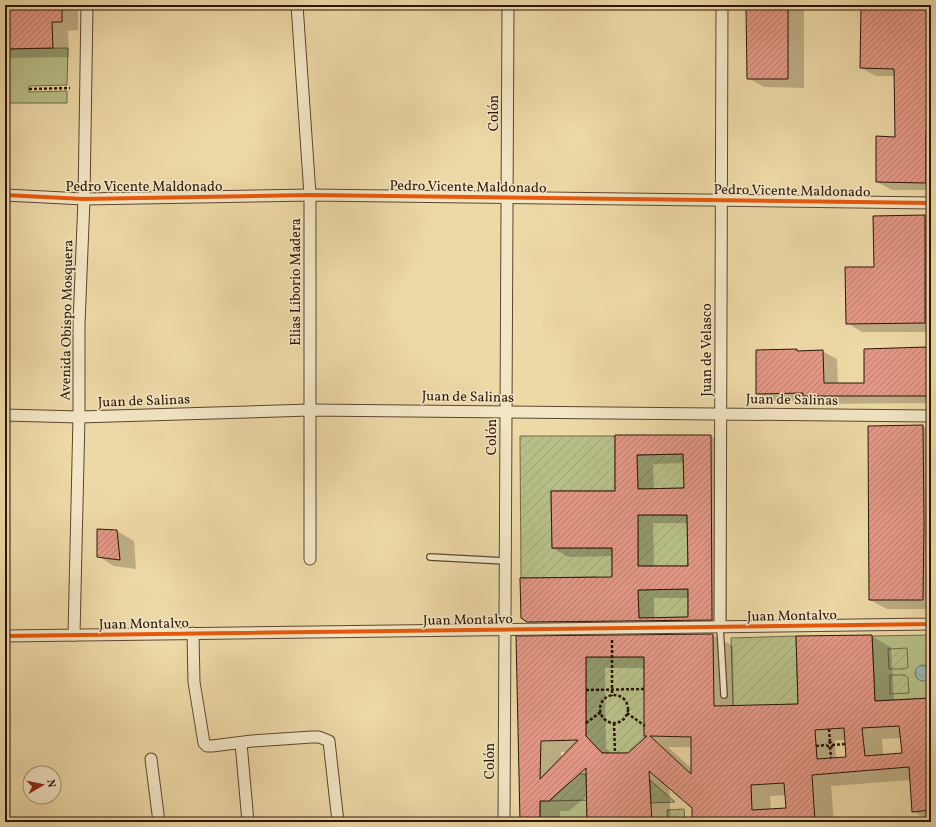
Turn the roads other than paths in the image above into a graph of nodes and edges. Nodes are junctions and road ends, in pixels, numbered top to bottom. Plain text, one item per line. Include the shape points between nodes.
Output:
1 (87, 5) edge
2 (297, 5) edge
3 (508, 5) edge
4 (722, 5) edge
5 (5, 195) edge
6 (310, 196) junction
7 (507, 198) junction
8 (84, 199) junction
9 (721, 200) junction
10 (931, 203) edge
11 (310, 410) junction
12 (506, 411) junction
13 (721, 414) junction
14 (5, 415) edge
15 (79, 416) junction
16 (931, 416) edge
17 (430, 557) dead end
18 (310, 559) dead end
19 (505, 561) junction
20 (931, 621) edge
21 (931, 624) edge
22 (720, 627) junction
23 (505, 630) junction
24 (193, 634) junction
25 (74, 635) junction
26 (5, 636) edge
27 (724, 695) dead end
28 (241, 743) junction
29 (152, 759) dead end
30 (159, 822) edge
31 (248, 822) edge
32 (338, 822) edge
33 (504, 822) edge

1 - 8 street, Avenida Obispo Mosquera
2 - 6 street, Elias Liborio Madera
3 - 7 street, Colón
4 - 9 street, Juan de Velasco
5 - 8 street, Pedro Vicente Maldonado
6 - 7 street, Pedro Vicente Maldonado
6 - 8 street, Pedro Vicente Maldonado
6 - 11 street, Elias Liborio Madera
7 - 9 street, Pedro Vicente Maldonado
7 - 12 street, Colón
8 - 15 street, Avenida Obispo Mosquera via 79,324
9 - 10 street, Pedro Vicente Maldonado
9 - 13 street, Juan de Velasco
11 - 12 street, Juan de Salinas
11 - 15 street, Juan de Salinas
11 - 18 street, Elias Liborio Madera
12 - 13 street, Juan de Salinas
12 - 19 street, Colón
13 - 16 street, Juan de Salinas
13 - 22 street, Juan de Velasco
14 - 15 street, Juan de Salinas
15 - 25 street, Avenida Obispo Mosquera
17 - 19 lane
19 - 23 street, Colón
20 - 21 street
21 - 22 street, Juan Montalvo
22 - 23 street, Juan Montalvo
22 - 27 lane, Juan de Velasco
23 - 24 street, Juan Montalvo
23 - 33 street, Colón
24 - 25 street, Juan Montalvo
24 - 28 street via 194,682 204,744 212,746
25 - 26 street, Juan Montalvo
28 - 31 street
28 - 32 street via 312,737 329,741
29 - 30 street

